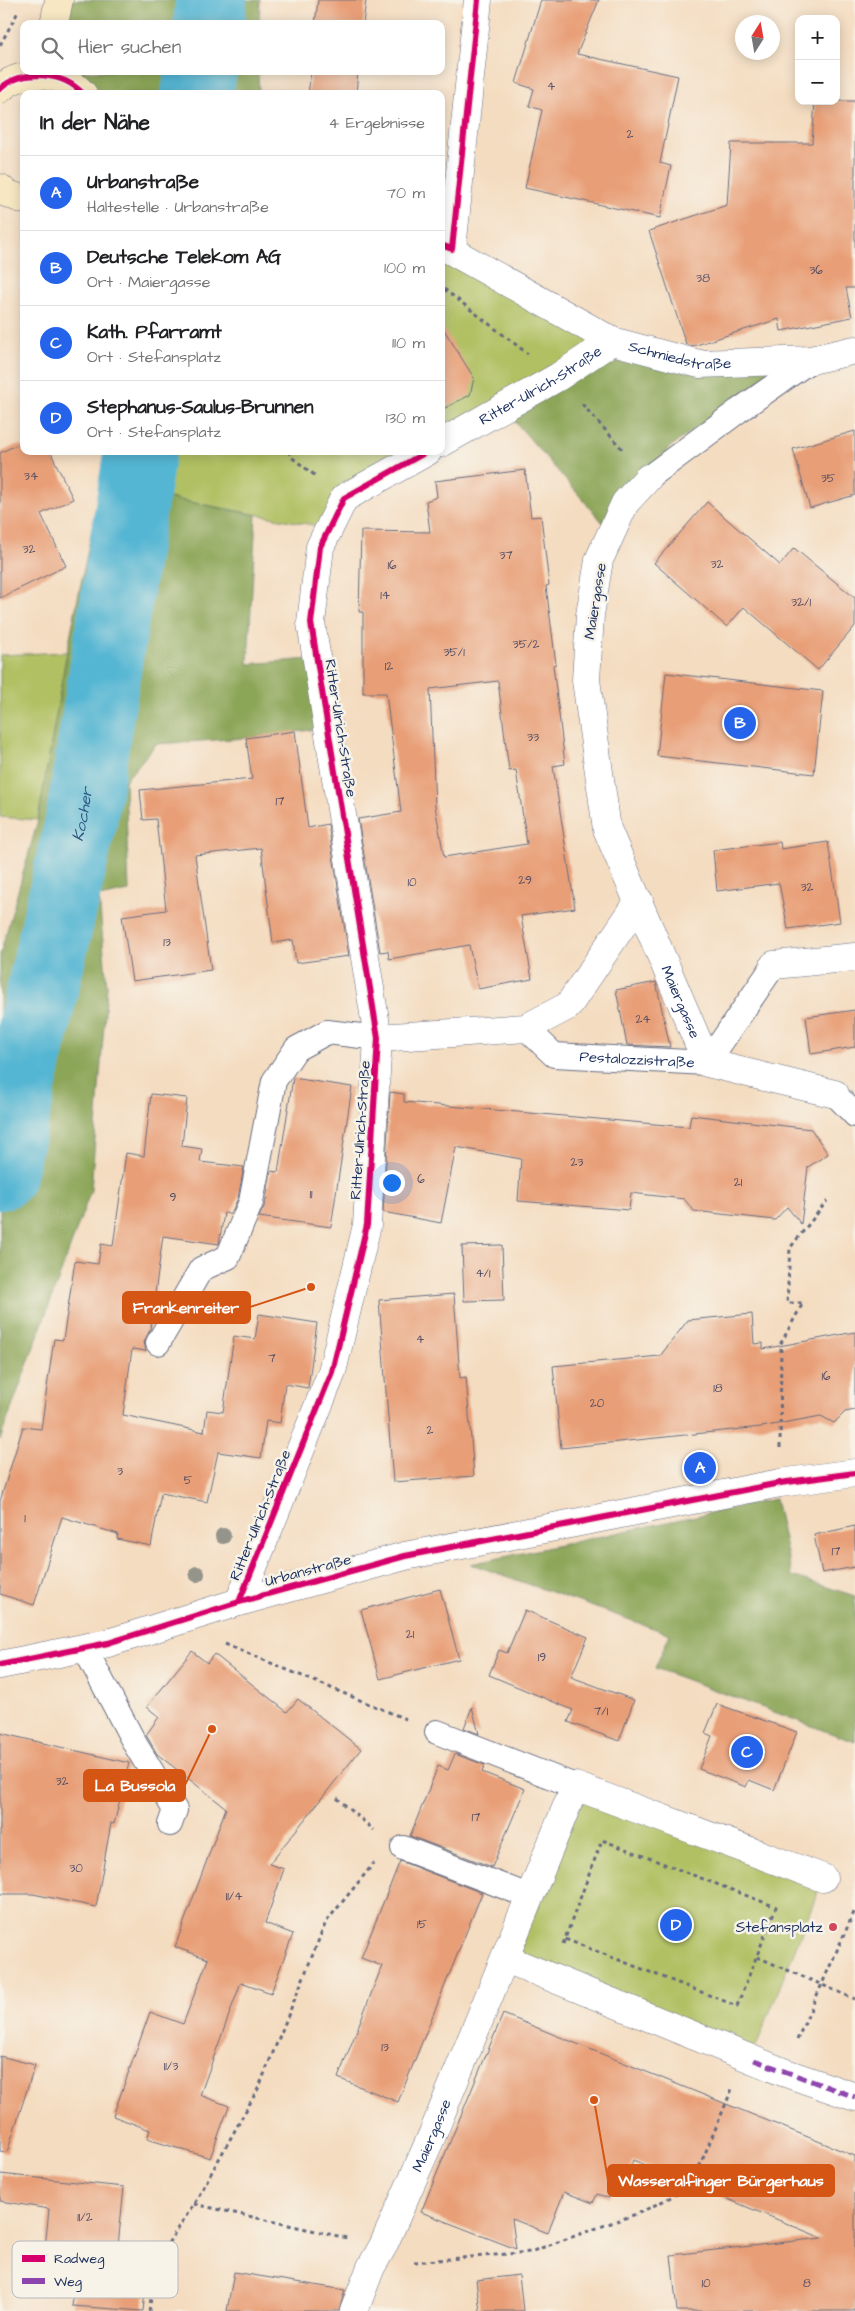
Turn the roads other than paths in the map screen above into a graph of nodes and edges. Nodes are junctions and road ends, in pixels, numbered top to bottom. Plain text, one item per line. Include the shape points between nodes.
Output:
1 (59, 0) edge
2 (478, 0) edge
3 (55, 20) edge
4 (32, 75) edge
5 (49, 75) edge
6 (0, 89) edge
7 (78, 90) edge
8 (0, 188) edge
9 (20, 198) edge
10 (447, 247) edge
11 (612, 341) junction
12 (855, 350) edge
13 (811, 360) junction
14 (445, 441) edge
15 (421, 455) edge
16 (648, 478) joint
17 (639, 901) junction
18 (855, 957) edge
19 (774, 965) joint
20 (526, 1028) junction
21 (378, 1038) junction
22 (707, 1063) junction
23 (835, 1094) joint
24 (855, 1115) edge
25 (158, 1343) dead end
26 (855, 1473) edge
27 (239, 1602) junction
28 (84, 1647) junction
29 (0, 1665) edge
30 (437, 1732) road end
31 (576, 1786) junction
32 (170, 1824) dead end
33 (396, 1846) road end
34 (823, 1878) dead end
35 (531, 1897) junction
36 (506, 1958) junction
37 (855, 2097) edge
38 (354, 2311) edge

1 - 3 main road
2 - 10 street
4 - 6 main road
5 - 7 main road
8 - 9 main road
10 - 11 street, Schmiedstraße
11 - 13 street, Schmiedstraße via 699,364
11 - 14 street, Ritter-Ulrich-Straße via 558,377
12 - 13 street, Schmiedstraße
13 - 16 lane, Maiergasse
15 - 21 street, Ritter-Ulrich-Straße via 344,498 320,547 311,624
16 - 17 street, Maiergasse via 625,503 599,560 590,615 586,680 608,829
17 - 20 street via 568,1006
17 - 22 street, Maiergasse
18 - 19 street, Pestalozzistraße
19 - 22 lane, Pestalozzistraße
20 - 21 street
20 - 22 lane, Pestalozzistraße via 554,1055
21 - 25 lane via 327,1032 296,1050 274,1081 250,1202 228,1257 202,1269
21 - 27 street, Ritter-Ulrich-Straße via 367,1225 332,1372
22 - 23 street
23 - 24 lane
26 - 27 street, Urbanstraße via 780,1483 405,1556
27 - 28 street, Ritter-Ulrich-Straße via 108,1643
28 - 29 street, Ritter-Ulrich-Straße
28 - 32 lane via 135,1744 175,1810
30 - 31 lane
31 - 34 street
31 - 35 street
33 - 35 lane
35 - 36 street
36 - 37 street via 783,2072
36 - 38 street, Maiergasse

